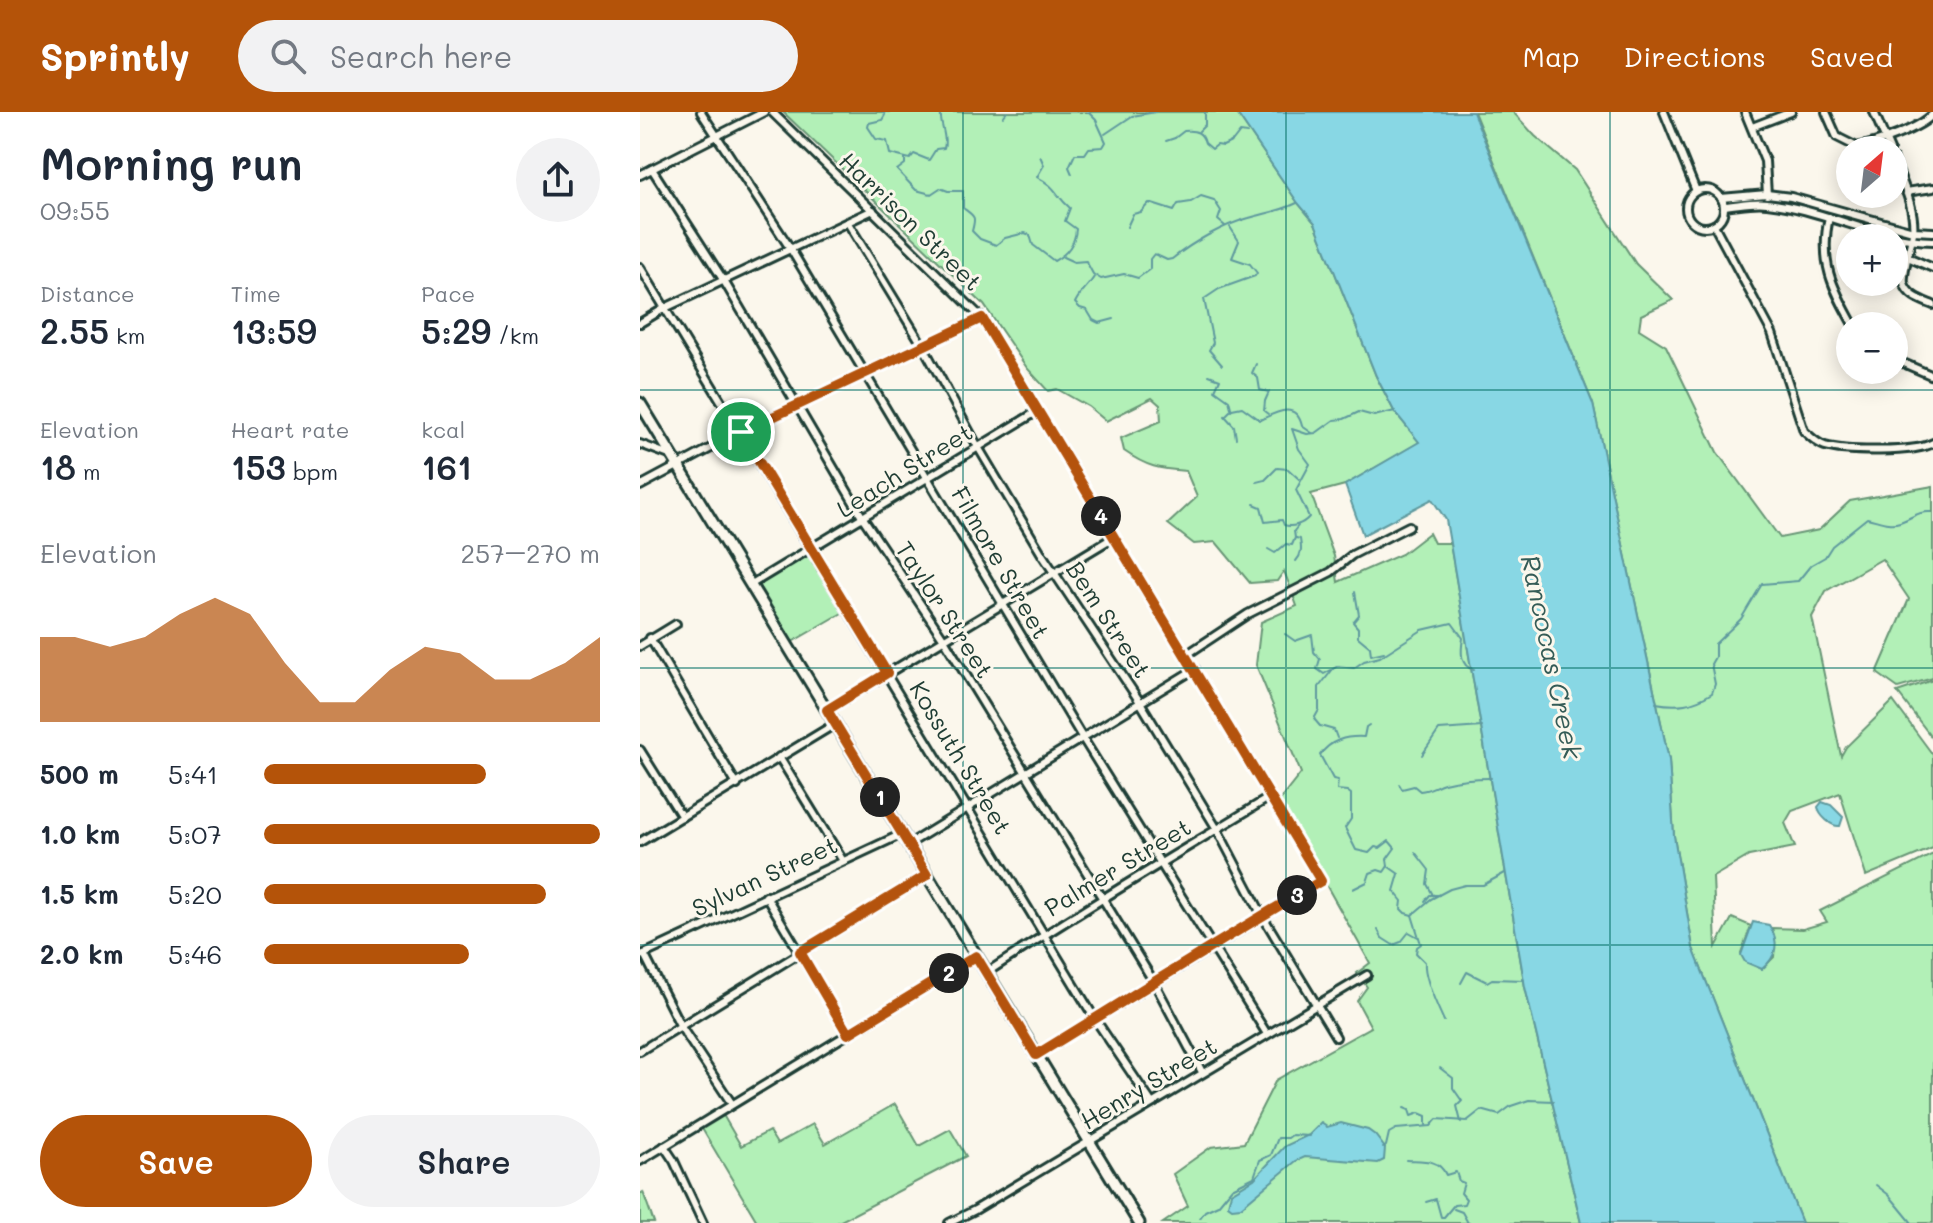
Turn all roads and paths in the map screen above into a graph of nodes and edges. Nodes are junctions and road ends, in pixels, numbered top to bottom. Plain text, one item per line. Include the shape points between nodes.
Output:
1 (701, 112) edge
2 (764, 112) edge
3 (772, 112) edge
4 (1664, 112) edge
5 (1745, 112) edge
6 (1791, 112) edge
7 (1826, 112) edge
8 (1874, 112) edge
9 (1933, 114) edge
10 (1752, 127) junction
11 (1837, 136) edge
12 (1885, 136) edge
13 (1891, 136) edge
14 (715, 137) junction
15 (652, 169) junction
16 (640, 175) edge
17 (1933, 188) edge
18 (1696, 191) junction
19 (1908, 192) edge
20 (1721, 198) junction
21 (1767, 198) junction
22 (1908, 203) edge
23 (1724, 206) junction
24 (1830, 209) junction
25 (873, 210) junction
26 (1829, 219) junction
27 (848, 223) junction
28 (1714, 225) junction
29 (1913, 231) junction
30 (1933, 232) edge
31 (1911, 241) junction
32 (1933, 241) edge
33 (790, 248) junction
34 (1910, 258) junction
35 (640, 267) edge
36 (1933, 268) edge
37 (724, 281) junction
38 (1933, 305) edge
39 (665, 308) junction
40 (1846, 312) edge
41 (982, 318) junction
42 (640, 323) edge
43 (923, 346) junction
44 (1908, 365) edge
45 (865, 373) junction
46 (1933, 376) edge
47 (640, 403) edge
48 (798, 405) junction
49 (1038, 411) junction
50 (741, 432) junction
51 (1933, 443) edge
52 (640, 444) edge
53 (978, 447) junction
54 (674, 460) junction
55 (929, 477) junction
56 (640, 486) edge
57 (863, 518) junction
58 (1409, 526) dead end
59 (1114, 537) junction
60 (812, 549) junction
61 (1055, 571) junction
62 (750, 585) junction
63 (1003, 606) junction
64 (676, 624) dead end
65 (650, 638) junction
66 (945, 641) junction
67 (640, 646) edge
68 (1186, 655) junction
69 (1195, 669) junction
70 (887, 673) junction
71 (1140, 702) junction
72 (827, 710) junction
73 (835, 724) junction
74 (1082, 737) junction
75 (640, 750) edge
76 (779, 757) junction
77 (1025, 772) junction
78 (737, 785) junction
79 (1270, 797) junction
80 (969, 809) junction
81 (682, 817) junction
82 (1217, 829) junction
83 (902, 834) junction
84 (640, 842) edge
85 (909, 844) junction
86 (843, 861) junction
87 (1162, 862) junction
88 (927, 875) junction
89 (766, 896) junction
90 (1103, 901) junction
91 (1262, 915) junction
92 (1045, 933) junction
93 (1212, 945) junction
94 (800, 952) junction
95 (642, 955) edge
96 (976, 956) junction
97 (986, 973) junction
98 (1367, 975) dead end
99 (1155, 984) junction
100 (1316, 1003) junction
101 (1095, 1019) junction
102 (681, 1027) junction
103 (848, 1034) junction
104 (1267, 1034) junction
105 (1336, 1037) dead end
106 (640, 1051) edge
107 (1036, 1055) junction
108 (1202, 1072) junction
109 (1151, 1102) junction
110 (732, 1104) junction
111 (1088, 1141) junction
112 (664, 1146) junction
113 (640, 1161) edge
114 (703, 1223) edge
115 (949, 1223) edge
116 (1139, 1223) edge

1 - 14 street, Filmore Street
2 - 14 street
3 - 25 street, Harrison Street
4 - 18 street
5 - 10 street
6 - 10 street
7 - 11 street
8 - 12 street
9 - 13 street
10 - 21 street via 1765,161
14 - 15 street
14 - 33 street, Filmore Street
15 - 16 street
15 - 37 street, Taylor Street
17 - 19 street
18 - 20 street via 1711,190
18 - 28 street via 1687,201 1687,216 1698,226
20 - 21 street
20 - 23 street
21 - 23 street
21 - 24 street via 1791,197
21 - 26 street
22 - 29 street
23 - 28 street
24 - 26 street
24 - 29 street
25 - 27 street
25 - 41 street, Harrison Street
26 - 31 street
26 - 40 street via 1825,260
27 - 33 street
27 - 43 street, Bem Street
28 - 51 street via 1772,333 1804,431 1814,441 1838,448 1907,450
29 - 30 street
29 - 31 street
31 - 32 street
31 - 34 street
33 - 37 street
33 - 45 street, Filmore Street
34 - 36 street
34 - 38 street via 1903,280 1908,291
35 - 39 street, Kossuth Street
37 - 39 street
37 - 48 street, Taylor Street
39 - 42 street
39 - 50 street, Kossuth Street
41 - 43 street
41 - 49 street, Harrison Street
43 - 45 street
43 - 53 street, Bem Street
44 - 46 street
45 - 48 street
45 - 55 street, Filmore Street
47 - 54 main road
48 - 50 street
48 - 57 street, Taylor Street
49 - 53 street, Leach Street
49 - 59 street, Harrison Street
50 - 54 street
50 - 60 street, Kossuth Street
52 - 54 street
53 - 55 street, Leach Street
53 - 61 street, Bem Street
54 - 56 street
54 - 62 main road
55 - 57 street, Leach Street
55 - 63 street, Filmore Street
57 - 60 street, Leach Street
57 - 66 street, Taylor Street
58 - 68 street via 1248,614
59 - 61 street
59 - 68 street, Harrison Street
60 - 62 street, Leach Street
60 - 70 street, Kossuth Street
61 - 63 street
61 - 71 street, Bem Street
62 - 72 main road
63 - 66 street
63 - 74 street, Filmore Street
64 - 65 street
65 - 67 street
65 - 78 street
66 - 70 street
66 - 77 street, Taylor Street
68 - 69 street, Harrison Street
69 - 71 street
69 - 79 street, Harrison Street
70 - 72 street
70 - 80 street, Kossuth Street
71 - 74 street
71 - 82 street, Bem Street
72 - 73 main road
73 - 76 street
73 - 83 main road
74 - 77 street
74 - 87 street, Filmore Street
75 - 81 street
76 - 78 street
76 - 86 street
77 - 80 street
77 - 90 street, Taylor Street
78 - 81 street
79 - 82 street, Palmer Street
79 - 91 street, Harrison Street via 1321,881
80 - 85 street
80 - 92 street, Kossuth Street
81 - 84 street
82 - 87 street, Palmer Street
82 - 91 street, Bem Street
83 - 85 main road
83 - 86 street, Sylvan Street
85 - 88 main road
86 - 89 street, Sylvan Street
87 - 90 street, Palmer Street
87 - 93 street, Filmore Street
88 - 94 street
88 - 96 main road
89 - 94 street
89 - 95 street, Sylvan Street
90 - 92 street, Palmer Street
90 - 99 street, Taylor Street
91 - 93 street
91 - 100 street, Bem Street
92 - 97 street, Palmer Street
92 - 101 street, Kossuth Street
93 - 99 street
93 - 104 street, Filmore Street
94 - 102 street
94 - 103 street
95 - 102 street
96 - 97 main road
96 - 103 street
97 - 107 main road
98 - 100 street, Henry Street
99 - 101 street
99 - 108 street, Taylor Street
100 - 104 street, Henry Street
100 - 105 street, Bem Street
101 - 107 street
101 - 109 street, Kossuth Street
102 - 106 street
102 - 110 street
103 - 110 street
104 - 108 street, Henry Street
107 - 111 main road
108 - 109 street, Henry Street
109 - 111 street, Henry Street
110 - 112 street
111 - 115 street, Henry Street
111 - 116 main road
112 - 113 street
112 - 114 street

